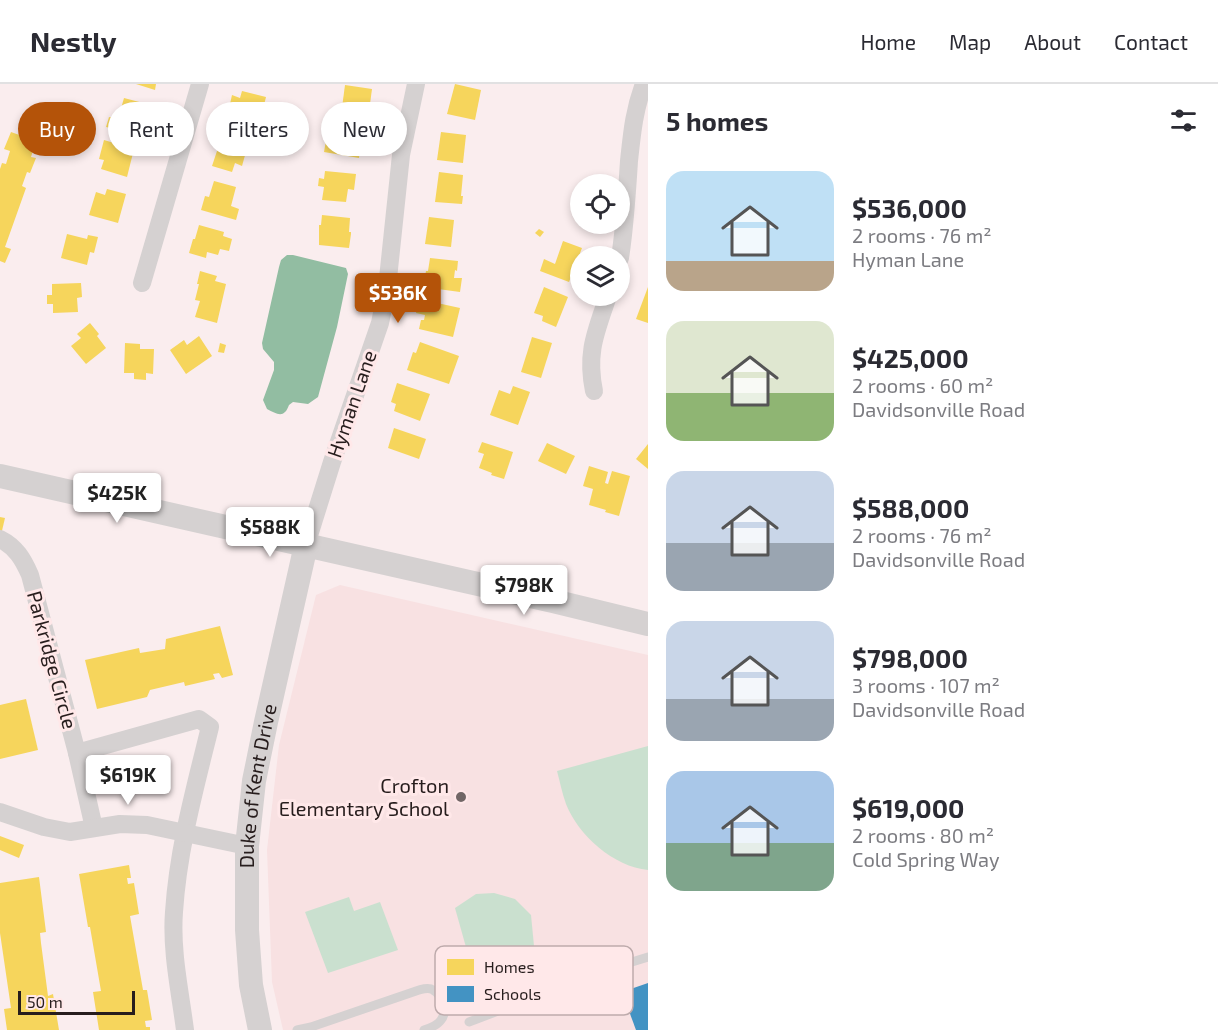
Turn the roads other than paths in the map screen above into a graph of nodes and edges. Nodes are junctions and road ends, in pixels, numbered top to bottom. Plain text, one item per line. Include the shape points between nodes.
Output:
1 (200, 84) edge
2 (416, 84) edge
3 (644, 84) edge
4 (621, 246) edge
5 (142, 283) dead end
6 (605, 306) edge
7 (594, 391) dead end
8 (0, 476) edge
9 (0, 539) edge
10 (306, 545) junction
11 (648, 624) edge
12 (77, 753) junction
13 (0, 812) edge
14 (94, 828) junction
15 (184, 832) junction
16 (247, 846) junction
17 (648, 957) edge
18 (633, 962) edge
19 (435, 991) edge
20 (443, 1015) edge
21 (487, 1015) edge
22 (469, 1022) dead end
23 (316, 1028) edge
24 (185, 1030) edge
25 (260, 1030) edge
26 (297, 1030) edge
27 (424, 1030) edge

1 - 5 street
2 - 10 street, Hyman Lane via 401,154 380,322
3 - 4 street via 632,126
6 - 7 street via 590,358
8 - 10 main road
9 - 12 street, Parkridge Circle via 15,548 30,575
10 - 11 main road
10 - 16 main road, Duke of Kent Drive via 264,731
12 - 14 street, Parkridge Circle
12 - 15 street via 199,719 210,727
13 - 14 street via 44,827 70,831
14 - 15 street via 147,825
15 - 16 street
15 - 24 street via 174,914
16 - 25 main road, Duke of Kent Drive via 247,930 251,985
17 - 18 lane
19 - 23 lane via 418,990
20 - 27 lane via 442,1020
21 - 22 lane
23 - 26 lane

